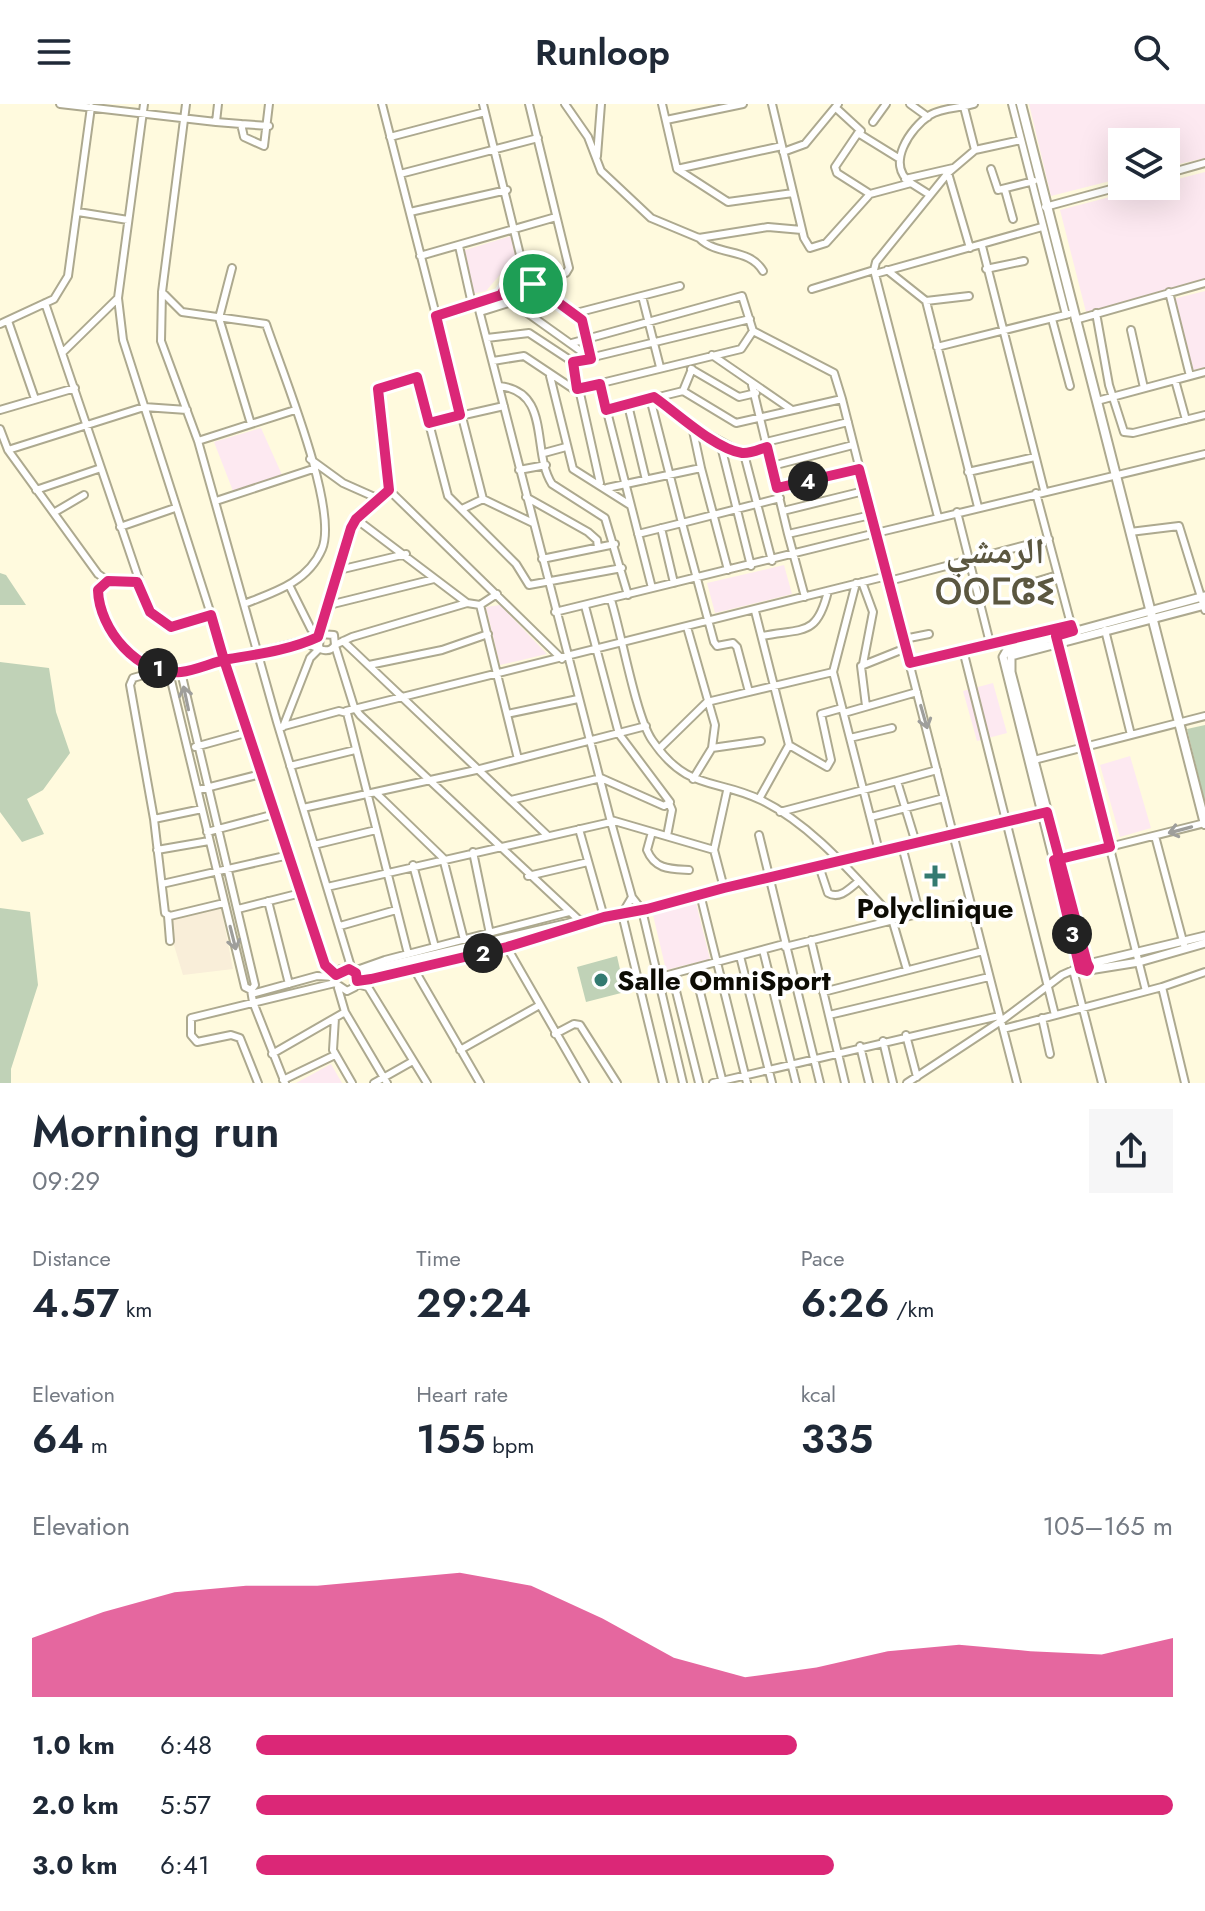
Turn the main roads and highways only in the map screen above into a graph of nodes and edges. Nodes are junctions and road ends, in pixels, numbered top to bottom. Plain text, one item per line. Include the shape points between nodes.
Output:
1 (1021, 104) edge
2 (1205, 823) edge

1 - 2 main road via 1035,180

